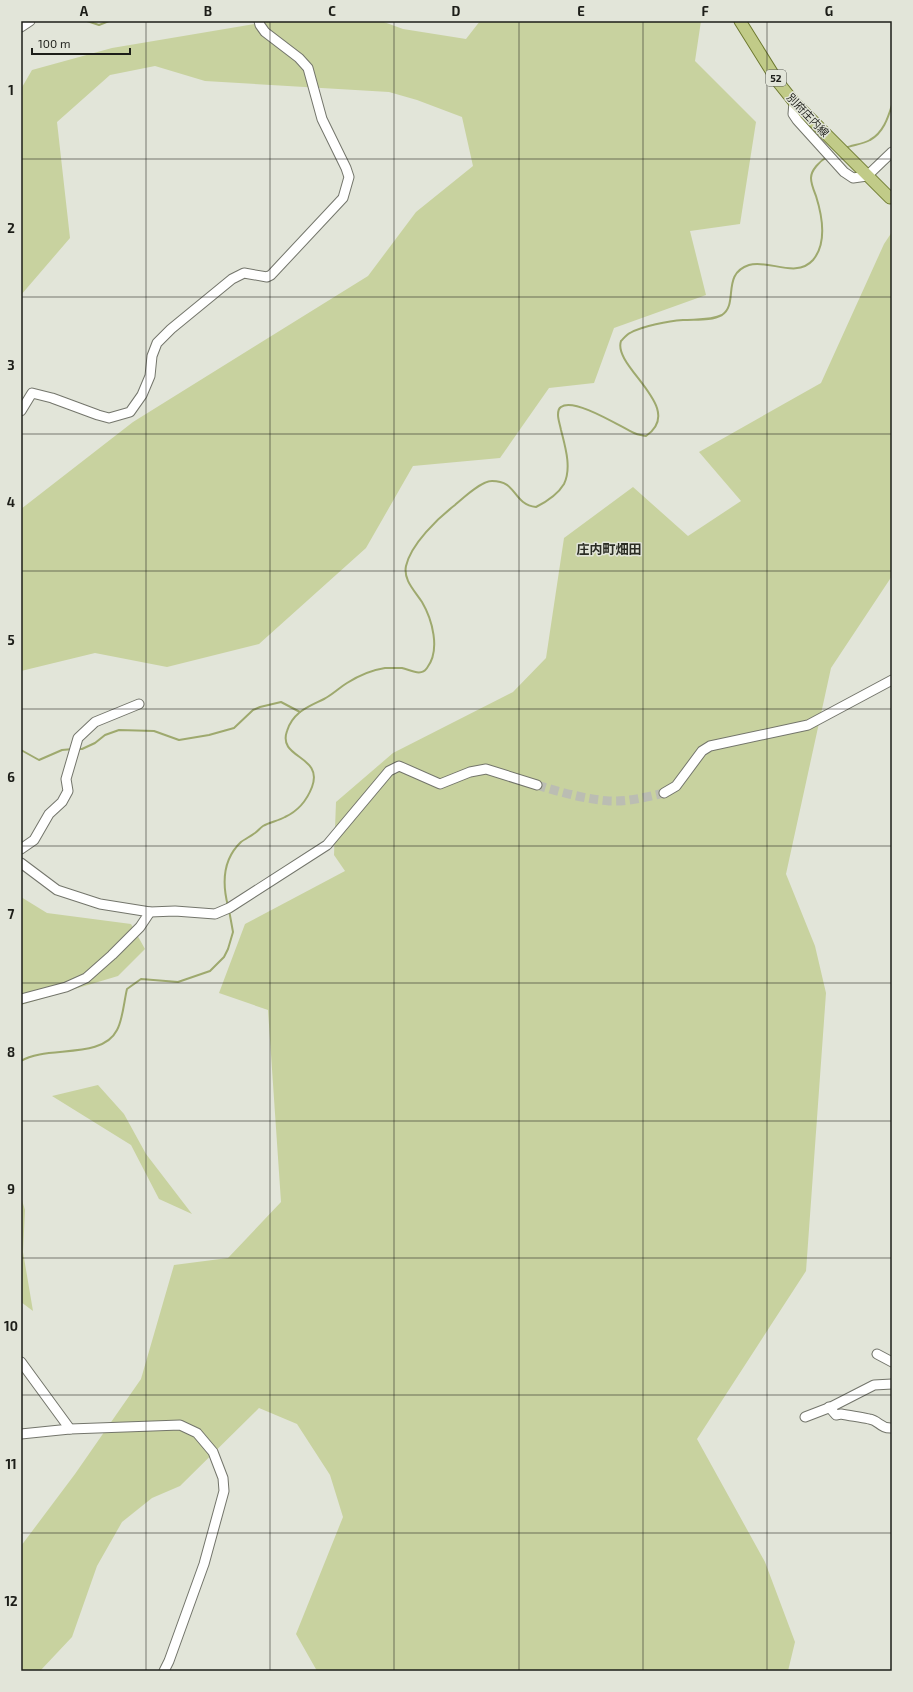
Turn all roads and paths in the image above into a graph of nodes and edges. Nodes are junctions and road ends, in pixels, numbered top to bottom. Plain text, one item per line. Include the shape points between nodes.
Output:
1 (30, 21) edge
2 (259, 21) edge
3 (740, 21) edge
4 (21, 27) edge
5 (794, 102) junction
6 (892, 152) edge
7 (867, 176) junction
8 (890, 198) dead end
9 (21, 411) edge
10 (892, 680) edge
11 (139, 704) dead end
12 (537, 785) tunnel mouth
13 (664, 793) tunnel mouth
14 (21, 849) edge
15 (21, 864) edge
16 (150, 912) junction
17 (21, 999) edge
18 (877, 1354) dead end
19 (21, 1362) edge
20 (892, 1362) edge
21 (892, 1384) edge
22 (829, 1408) junction
23 (805, 1417) dead end
24 (892, 1428) edge
25 (70, 1429) junction
26 (21, 1434) edge
27 (164, 1671) edge

1 - 4 street
2 - 9 street via 265,32 300,58 308,68 322,119 349,177 343,198 271,275 267,277 241,274 157,343 152,356 150,376 142,395 130,412 109,418 32,393
3 - 5 main road, 別府庄内線 / 52 via 778,82
5 - 7 main road, 別府庄内線 / 52
5 - 7 street via 793,114 797,120 844,172 853,178
6 - 7 street
7 - 8 main road, 別府庄内線 / 52
10 - 13 street via 808,725 710,746 702,751 676,786
11 - 14 street via 95,722 78,738 66,779 68,791 62,802 49,814 34,840
12 - 16 street via 486,769 470,772 440,784 399,766 389,771 327,845 229,908 215,914
15 - 16 street via 57,890 72,896 100,904
16 - 17 street via 135,933 86,978 66,988
18 - 20 street
19 - 25 street
21 - 22 street via 874,1385
22 - 23 street
22 - 24 street via 836,1415 875,1420 881,1427
25 - 26 street
25 - 27 street via 180,1425 196,1433 213,1452 221,1472 224,1491 213,1532

